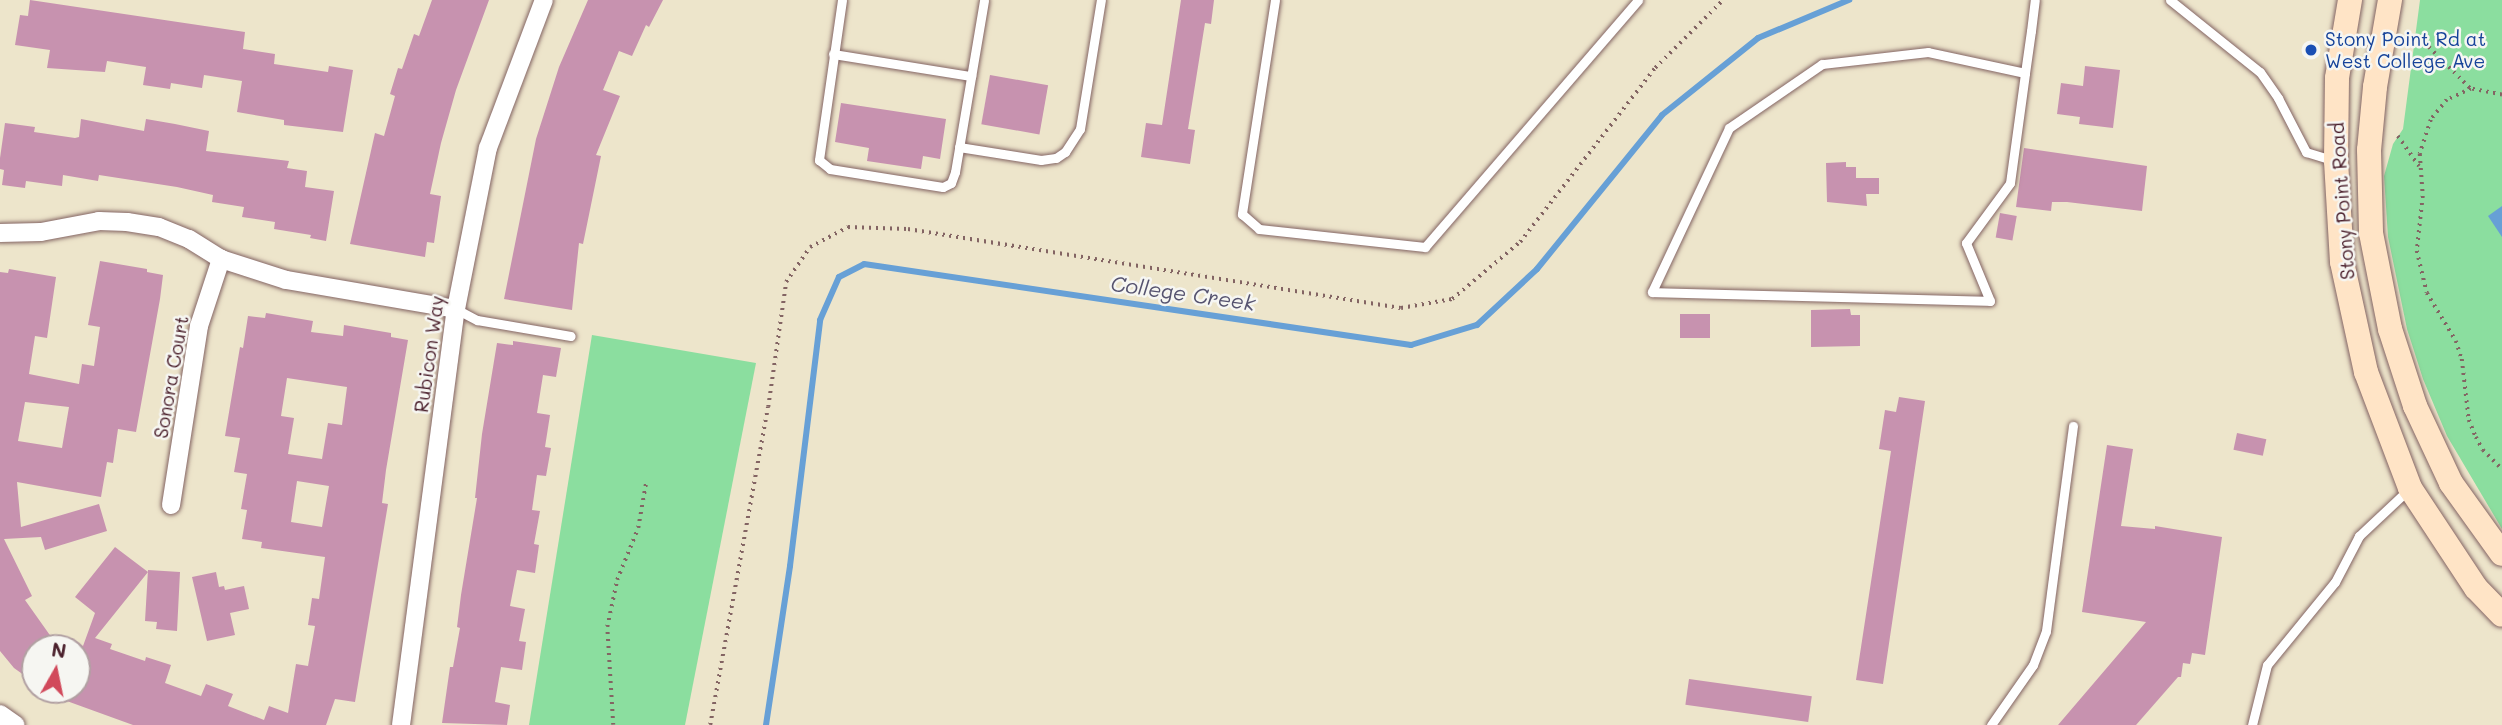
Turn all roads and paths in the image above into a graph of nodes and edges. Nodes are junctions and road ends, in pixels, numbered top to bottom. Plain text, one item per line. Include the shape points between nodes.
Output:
1 (544, 0) edge
2 (842, 0) edge
3 (984, 0) edge
4 (1101, 0) edge
5 (1275, 0) edge
6 (1637, 0) edge
7 (1723, 0) edge
8 (2035, 0) edge
9 (2170, 0) edge
10 (2350, 0) edge
11 (2390, 0) edge
12 (2410, 36) dead end
13 (833, 54) junction
14 (2025, 73) junction
15 (971, 76) junction
16 (2471, 89) junction
17 (2502, 94) edge
18 (2398, 136) dead end
19 (959, 147) junction
20 (2336, 161) junction
21 (2420, 167) junction
22 (0, 233) edge
23 (221, 259) junction
24 (456, 309) junction
25 (2387, 313) junction
26 (571, 336) dead end
27 (2073, 426) dead end
28 (2502, 469) edge
29 (646, 482) dead end
30 (2410, 488) junction
31 (171, 505) dead end
32 (2502, 554) edge
33 (2502, 615) edge
34 (0, 714) edge
35 (16, 725) edge
36 (401, 725) edge
37 (613, 725) edge
38 (710, 725) edge
39 (1991, 725) edge
40 (2252, 725) edge

1 - 24 street, Rubicon Way via 488,148
2 - 13 lane
3 - 15 lane
4 - 19 lane via 1080,129 1065,152 1041,160
5 - 6 lane via 1242,214 1259,229 1425,247
7 - 38 path via 1655,68 1520,242 1452,299 1401,308 908,229 848,227 810,247 786,282
8 - 14 lane
9 - 20 lane via 2260,72 2306,152
10 - 20 main road, Stony Point Road via 2337,78
11 - 25 main road, Stony Point Road via 2369,150 2371,233
12 - 16 path via 2424,42
13 - 15 lane
13 - 19 lane via 819,160 822,166 943,187 951,183
14 - 14 lane via 2010,183 1966,243 1990,301 1652,292 1729,128 1822,64 1928,52
15 - 19 lane
16 - 17 path
16 - 21 path via 2438,108 2425,134
18 - 21 path
20 - 25 main road via 2350,184 2367,298 2377,310
20 - 30 main road, Stony Point Road via 2343,262 2366,372
21 - 28 path via 2420,269 2427,293 2462,359 2469,420 2483,450
22 - 23 street via 127,222 169,231
23 - 24 street via 286,280
23 - 31 street, Sonora Court via 199,326
24 - 26 lane via 477,320
24 - 36 street, Rubicon Way
25 - 32 main road, Stony Point Road via 2415,407 2446,472
27 - 39 lane via 2046,631 2033,665
29 - 37 path via 638,528 617,580 607,627
30 - 33 main road, Stony Point Road via 2476,588
30 - 40 lane via 2359,536 2335,582 2267,665
34 - 35 street

